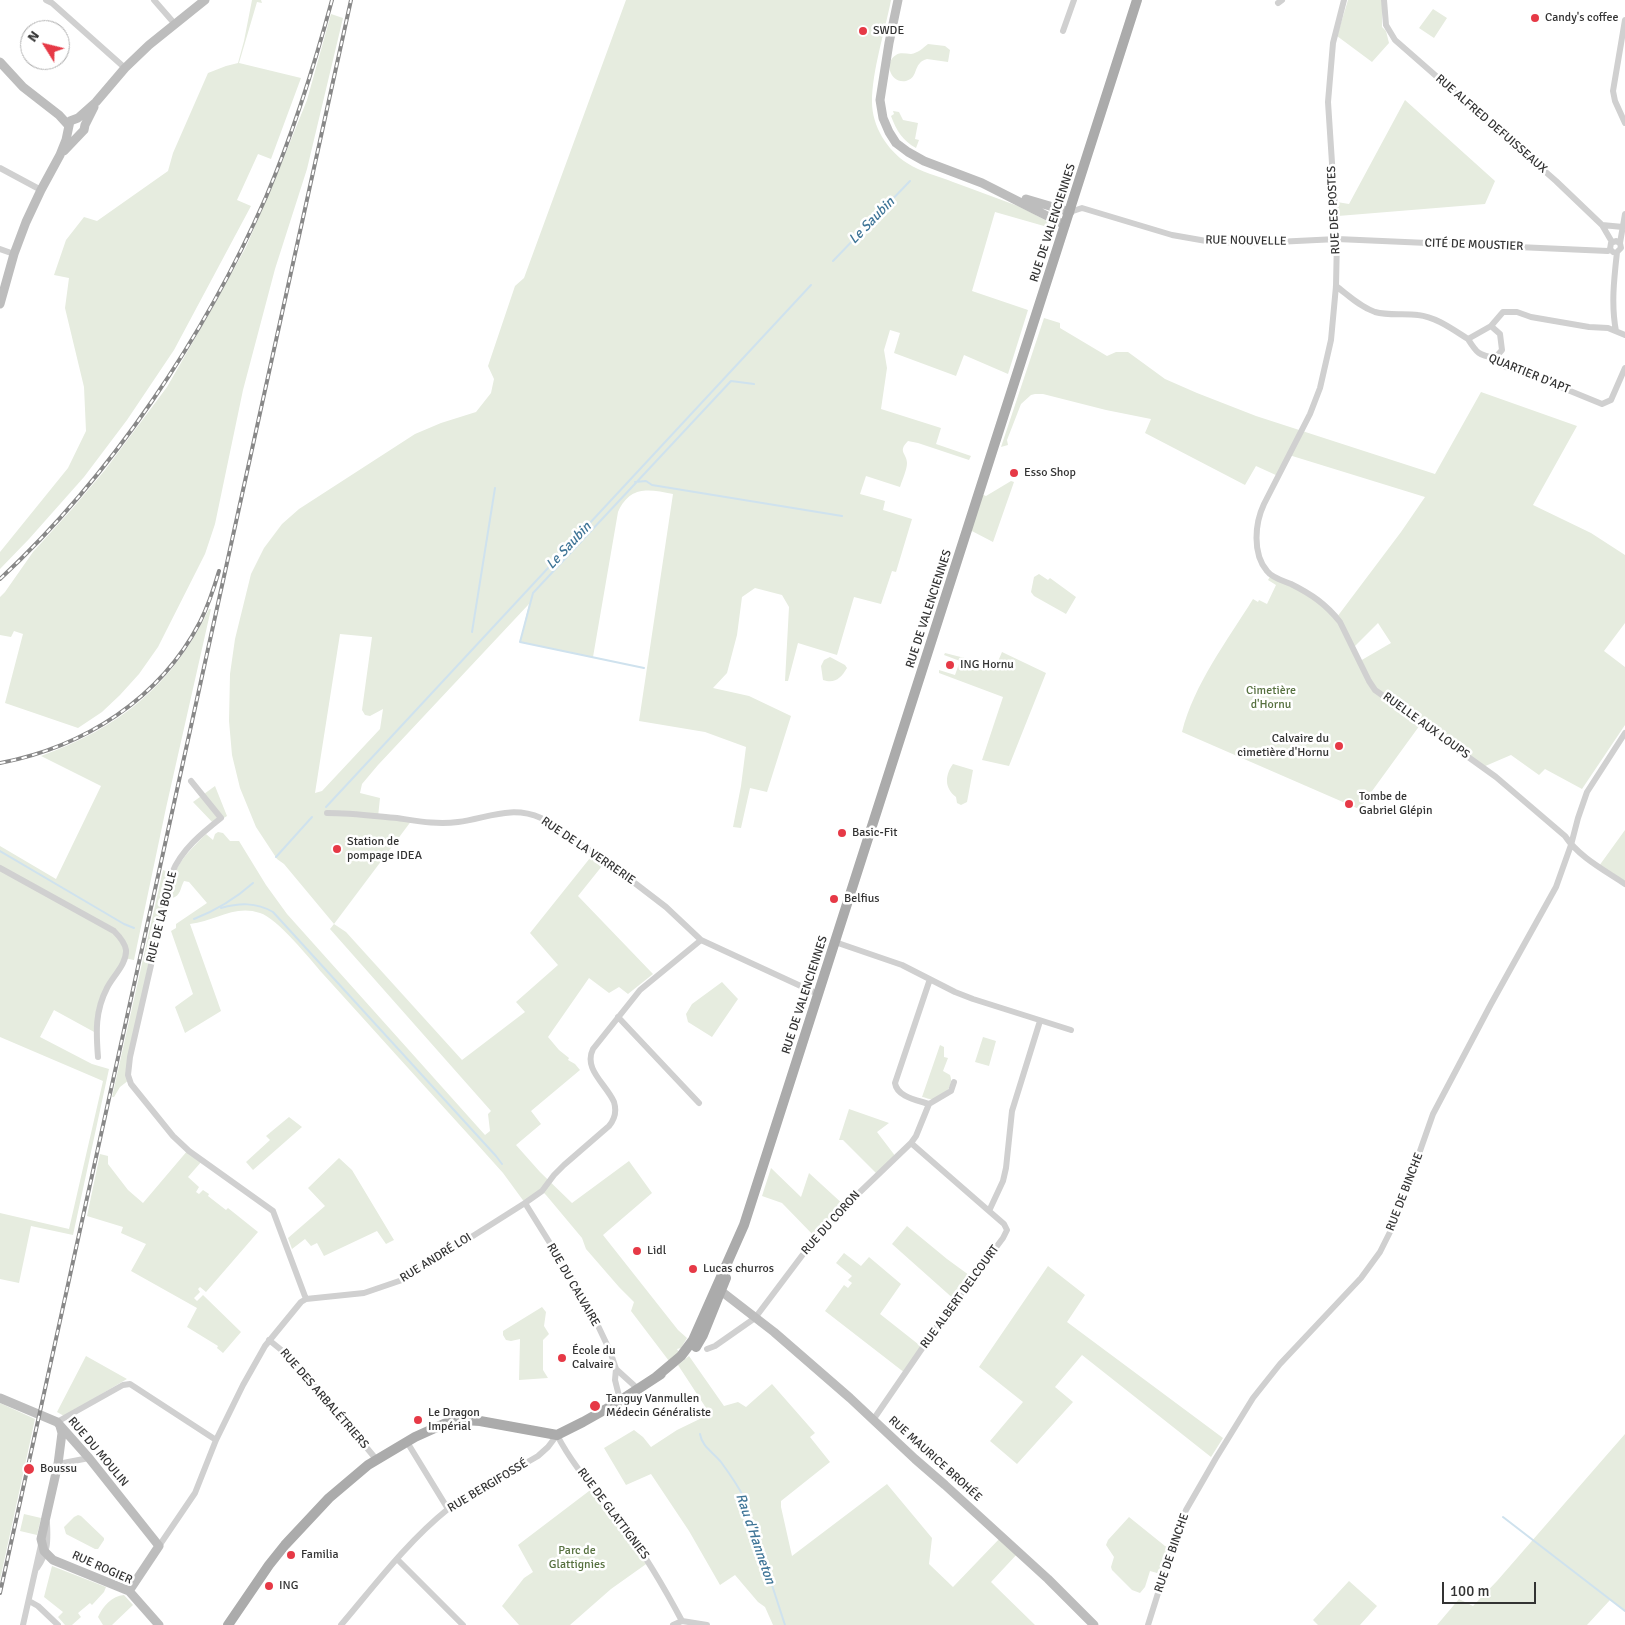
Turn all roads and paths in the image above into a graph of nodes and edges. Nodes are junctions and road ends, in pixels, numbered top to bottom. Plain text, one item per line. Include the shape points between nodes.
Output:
1 (46, 0) edge
2 (154, 0) edge
3 (204, 0) edge
4 (898, 0) edge
5 (1074, 0) edge
6 (1137, 0) edge
7 (1344, 0) edge
8 (1384, 0) edge
9 (1625, 20) edge
10 (174, 23) junction
11 (1063, 30) dead end
12 (0, 62) edge
13 (125, 68) junction
14 (96, 102) junction
15 (72, 123) junction
16 (1625, 123) edge
17 (85, 125) junction
18 (79, 134) junction
19 (60, 155) junction
20 (0, 168) edge
21 (41, 190) junction
22 (1006, 194) junction
23 (1070, 212) junction
24 (1625, 214) edge
25 (1065, 225) junction
26 (1602, 225) junction
27 (1623, 227) junction
28 (1337, 239) junction
29 (1612, 242) junction
30 (1622, 245) edge
31 (0, 249) edge
32 (1609, 250) junction
33 (1617, 252) junction
34 (14, 254) junction
35 (1336, 286) junction
36 (0, 304) edge
37 (1613, 315) junction
38 (1490, 326) junction
39 (1600, 328) junction
40 (1616, 331) junction
41 (1625, 335) edge
42 (1468, 339) junction
43 (1495, 358) junction
44 (1625, 368) edge
45 (1295, 444) joint
46 (1625, 733) edge
47 (191, 782) dead end
48 (328, 813) dead end
49 (1571, 845) junction
50 (0, 868) edge
51 (1625, 884) edge
52 (701, 940) junction
53 (835, 942) junction
54 (930, 979) junction
55 (818, 994) junction
56 (618, 1017) junction
57 (1040, 1021) junction
58 (1071, 1030) dead end
59 (98, 1057) dead end
60 (954, 1082) dead end
61 (699, 1102) dead end
62 (929, 1104) junction
63 (911, 1143) junction
64 (525, 1203) junction
65 (990, 1211) junction
66 (718, 1290) junction
67 (306, 1299) junction
68 (755, 1318) junction
69 (269, 1340) junction
70 (706, 1349) dead end
71 (616, 1369) junction
72 (638, 1389) junction
73 (0, 1398) edge
74 (620, 1400) junction
75 (873, 1420) junction
76 (57, 1422) junction
77 (557, 1435) junction
78 (216, 1440) junction
79 (407, 1442) junction
80 (89, 1458) junction
81 (376, 1459) junction
82 (58, 1464) junction
83 (448, 1509) junction
84 (46, 1515) junction
85 (41, 1543) junction
86 (159, 1546) junction
87 (48, 1558) junction
88 (397, 1559) junction
89 (37, 1569) junction
90 (129, 1591) junction
91 (29, 1601) junction
92 (682, 1621) junction
93 (24, 1625) edge
94 (58, 1625) edge
95 (159, 1625) edge
96 (228, 1625) edge
97 (341, 1625) edge
98 (464, 1625) edge
99 (673, 1625) edge
100 (707, 1625) edge
101 (1094, 1625) edge
102 (1148, 1625) edge

1 - 13 street
2 - 10 street
3 - 10 street
4 - 22 street via 881,89 881,110 889,132 896,143 912,155
5 - 11 street
6 - 23 main road, RUE DE VALENCIENNES
7 - 28 street, RUE DES POSTES via 1333,43 1328,102
8 - 26 street, RUE ALFRED DEFUISSEAUX via 1386,26 1395,40
9 - 16 street via 1613,91
10 - 13 street
12 - 15 street via 23,87
13 - 14 street
14 - 15 street
14 - 17 street
15 - 17 street via 83,121
15 - 18 street via 72,133
15 - 19 street
17 - 18 street
18 - 19 street
19 - 21 street
20 - 21 street
21 - 34 street
22 - 23 street
22 - 25 street
23 - 25 main road, RUE DE VALENCIENNES
23 - 28 street, RUE NOUVELLE via 1082,208 1172,235 1212,242
24 - 27 street
25 - 53 main road, RUE DE VALENCIENNES
26 - 27 street
26 - 29 street, RUE ALFRED DEFUISSEAUX
27 - 30 street
28 - 32 street, CITÉ DE MOUSTIER
28 - 35 street, RUE DES POSTES
29 - 30 street via 1616,240
29 - 32 street
30 - 33 street
31 - 34 street
32 - 33 street
33 - 37 street
34 - 36 street
35 - 42 street, QUARTIER D'APT via 1376,312 1429,318
35 - 45 street, RUE DES POSTES via 1331,340 1324,371 1310,414
37 - 39 street via 1608,324
37 - 40 street
38 - 39 street via 1503,312 1517,312
38 - 42 street
38 - 43 street via 1500,334 1502,350
39 - 40 street
40 - 41 street
42 - 43 street, QUARTIER D'APT via 1481,356
43 - 44 street, QUARTIER D'APT via 1500,365 1602,404 1611,400
45 - 49 street, RUELLE AUX LOUPS via 1259,517 1257,548 1267,572 1317,599 1333,613 1375,690 1496,778 1565,836
46 - 49 street, RUE DE BINCHE via 1587,792
47 - 67 street, RUE DE LA BOULE via 222,818 184,852 172,873 130,1057 129,1080 158,1119 188,1150 273,1211
48 - 52 street, RUE DE LA VERRERIE via 443,823 503,812 529,812 606,861 666,907
49 - 51 street, RUELLE AUX LOUPS
49 - 102 street, RUE DE BINCHE via 1556,887 1433,1114 1395,1222 1380,1252 1361,1278 1297,1344 1253,1398 1186,1510
50 - 59 street via 114,931 124,944 124,958 107,988 98,1015
52 - 55 street, RUE DE LA VERRERIE
52 - 56 street, RUE ANDRÉ LOI via 640,990
53 - 54 street via 902,965
53 - 55 main road, RUE DE VALENCIENNES
54 - 57 street via 973,999
54 - 62 street via 894,1082 902,1094
55 - 66 main road, RUE DE VALENCIENNES via 744,1226
56 - 61 street
56 - 64 street, RUE ANDRÉ LOI via 593,1049 589,1063 614,1102 614,1119 559,1170 542,1191
57 - 58 street
57 - 65 street via 1012,1111 1003,1181
60 - 62 street via 951,1091
62 - 63 street, RUE DU CORON
63 - 65 street, RUE ALBERT DELCOURT
63 - 68 street, RUE DU CORON via 835,1216
64 - 67 street, RUE ANDRÉ LOI via 398,1282 364,1293
64 - 71 street, RUE DU CALVAIRE via 591,1311
65 - 75 street, RUE ALBERT DELCOURT via 1006,1227 1003,1238
66 - 68 street, RUE MAURICE BROHÉE
66 - 72 main road, RUE DE VALENCIENNES via 683,1358
67 - 69 street
68 - 70 street
68 - 75 street, RUE MAURICE BROHÉE
69 - 78 street via 242,1385
69 - 81 street, RUE DES ARBALÉTRIERS via 285,1353
71 - 72 street, RUE DU CALVAIRE
71 - 74 street, RUE DU CALVAIRE
72 - 74 main road, RUE DE VALENCIENNES
73 - 76 street, RUE DU MOULIN
74 - 77 main road, RUE DE VALENCIENNES
75 - 101 street, RUE MAURICE BROHÉE via 988,1523
76 - 78 street via 130,1384
76 - 80 street, RUE DU MOULIN
76 - 82 street via 62,1433
77 - 79 main road via 464,1420 446,1423
77 - 83 street, RUE BERGIFOSSÉ via 538,1456
77 - 92 street, RUE DE GLATTIGNIES via 578,1469 649,1562
78 - 86 street via 196,1494
79 - 81 main road
79 - 83 street
80 - 82 street
80 - 86 street, RUE DU MOULIN
81 - 96 main road via 338,1490 293,1536
82 - 84 street
83 - 88 street, RUE BERGIFOSSÉ
84 - 85 street
84 - 87 street
85 - 87 street
85 - 89 street
86 - 90 street
87 - 89 street
87 - 90 street, RUE ROGIER
88 - 97 street, RUE BERGIFOSSÉ
88 - 98 street
89 - 91 street
90 - 95 street, RUE ROGIER
91 - 93 street
91 - 94 street
92 - 99 street
92 - 100 street

